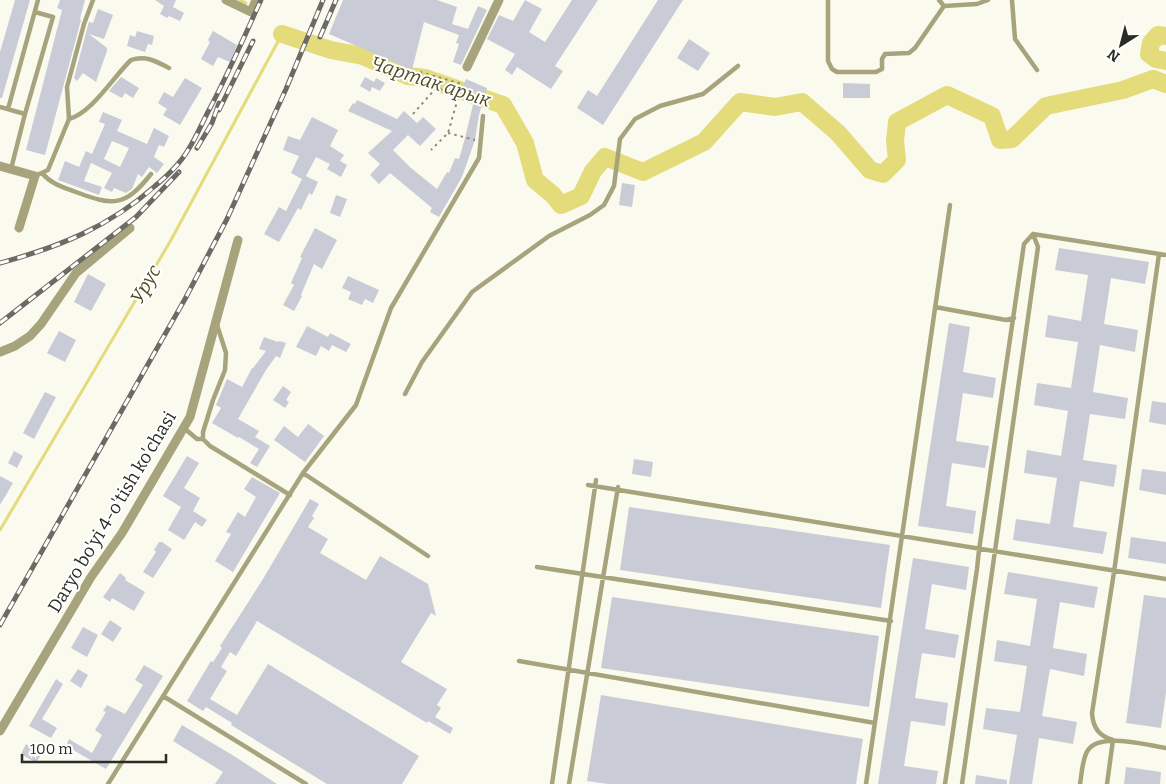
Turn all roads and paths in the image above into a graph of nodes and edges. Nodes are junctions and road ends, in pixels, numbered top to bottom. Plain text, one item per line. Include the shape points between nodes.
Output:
1 (38, 0) edge
2 (93, 0) edge
3 (226, 0) edge
4 (256, 0) edge
5 (499, 0) edge
6 (828, 0) edge
7 (939, 0) edge
8 (988, 0) edge
9 (1012, 0) edge
10 (944, 6) junction
11 (35, 12) junction
12 (467, 66) dead end
13 (738, 66) dead end
14 (169, 68) dead end
15 (1037, 70) dead end
16 (420, 72) dead end
17 (459, 95) junction
18 (0, 107) edge
19 (8, 109) junction
20 (25, 114) junction
21 (413, 114) dead end
22 (483, 116) dead end
23 (69, 119) junction
24 (448, 133) junction
25 (475, 140) dead end
26 (431, 150) dead end
27 (0, 166) edge
28 (11, 170) junction
29 (151, 174) dead end
30 (38, 175) junction
31 (950, 205) dead end
32 (19, 228) dead end
33 (130, 228) dead end
34 (1033, 234) junction
35 (238, 240) dead end
36 (1160, 254) junction
37 (1166, 255) edge
38 (935, 307) junction
39 (1014, 318) junction
40 (216, 322) junction
41 (0, 352) edge
42 (405, 394) dead end
43 (184, 428) junction
44 (203, 439) junction
45 (304, 474) junction
46 (596, 480) dead end
47 (588, 485) dead end
48 (595, 486) junction
49 (618, 488) junction
50 (290, 495) junction
51 (903, 536) junction
52 (978, 550) junction
53 (995, 552) junction
54 (428, 556) dead end
55 (537, 567) dead end
56 (1114, 572) junction
57 (582, 574) junction
58 (603, 577) junction
59 (1166, 579) edge
60 (890, 621) junction
61 (519, 661) dead end
62 (568, 669) junction
63 (587, 672) junction
64 (163, 696) junction
65 (875, 723) junction
66 (0, 730) edge
67 (1113, 740) junction
68 (1166, 748) edge
69 (108, 784) edge
70 (306, 784) edge
71 (552, 784) edge
72 (568, 784) edge
73 (866, 784) edge
74 (945, 784) edge
75 (962, 784) edge
76 (1080, 784) edge
77 (1107, 784) edge

1 - 11 lane
2 - 23 lane via 67,87
3 - 4 street via 251,12
5 - 12 street
6 - 10 lane via 828,61 837,72 876,72 882,69 885,54 909,53
7 - 10 lane
8 - 10 lane
9 - 15 lane via 1015,38
11 - 19 lane
11 - 20 lane via 53,17
13 - 42 lane via 703,94 660,106 635,120 620,139 614,186 604,204 549,236 472,292 422,362
14 - 23 lane via 155,60 131,60 93,102 75,118
16 - 17 path via 462,84
17 - 21 path via 436,88
17 - 24 path
18 - 19 lane
19 - 20 lane
20 - 28 lane
22 - 45 lane via 479,158 391,308 356,405
23 - 30 lane via 48,170
24 - 25 path
24 - 26 path
27 - 28 street
28 - 30 street
29 - 30 lane via 131,195 115,202 101,201
30 - 32 street
31 - 38 lane
33 - 41 street via 76,273 30,336
34 - 36 lane
34 - 39 lane via 1024,244
34 - 53 lane via 1038,247
35 - 40 street, Daryo bo'yi 4-o'tish ko'chasi
36 - 37 lane
36 - 56 lane
38 - 39 lane via 1006,320
38 - 51 lane
39 - 52 lane
40 - 43 street, Daryo bo'yi 4-o'tish ko'chasi via 190,417
40 - 44 lane via 226,353 225,370
43 - 44 lane via 197,439
43 - 66 street, Daryo bo'yi 4-o'tish ko'chasi
44 - 50 lane
45 - 50 lane
45 - 54 lane
46 - 48 lane
47 - 48 lane
48 - 49 lane
48 - 57 lane
49 - 51 lane
49 - 58 lane
50 - 64 lane
51 - 52 lane
51 - 60 lane
52 - 53 lane
52 - 74 lane
53 - 56 lane
53 - 75 lane
55 - 57 lane
56 - 59 lane
56 - 67 lane via 1092,713 1092,721 1099,734
57 - 58 lane
57 - 62 lane
58 - 60 lane
58 - 63 lane
60 - 65 lane
61 - 62 lane
62 - 63 lane
62 - 71 lane
63 - 65 lane
63 - 72 lane
64 - 69 lane
64 - 70 lane
65 - 73 lane
67 - 68 lane
67 - 76 lane via 1096,742 1088,751
67 - 77 lane

